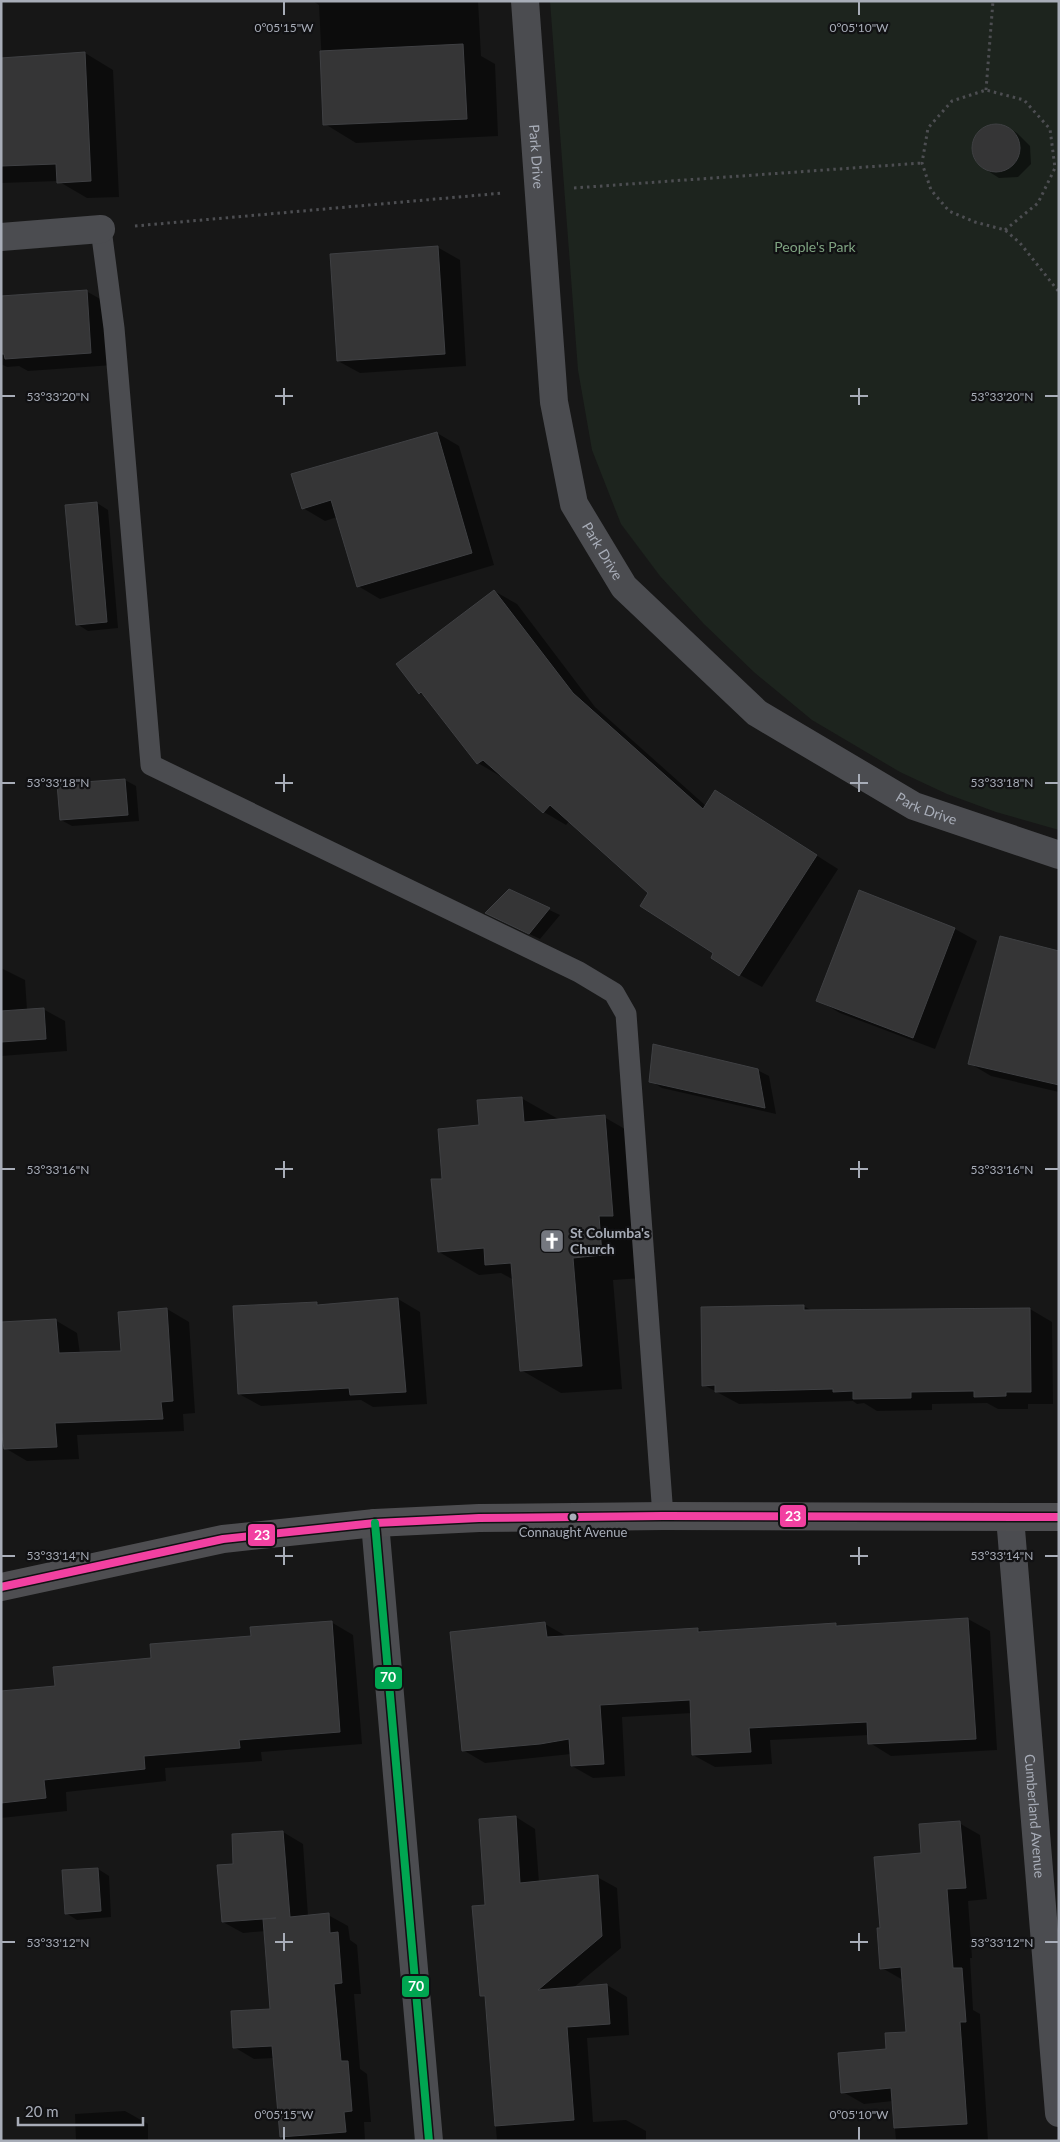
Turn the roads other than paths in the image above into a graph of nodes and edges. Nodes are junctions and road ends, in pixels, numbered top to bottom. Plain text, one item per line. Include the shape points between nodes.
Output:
1 (525, 1) edge
2 (101, 229) joint
3 (1, 237) edge
4 (1059, 855) edge
5 (663, 1516) junction
6 (1059, 1517) edge
7 (1010, 1518) junction
8 (375, 1523) junction
9 (1, 1587) edge
10 (1059, 2113) edge
11 (429, 2141) edge

1 - 4 street, Park Drive via 554,402 574,504 624,588 756,713 914,806
2 - 3 street
2 - 5 lane via 114,328 151,765 570,968 614,993 626,1014
5 - 7 highway
5 - 8 highway
6 - 7 highway
7 - 10 street, Cumberland Avenue
8 - 9 highway via 224,1539
8 - 11 street

